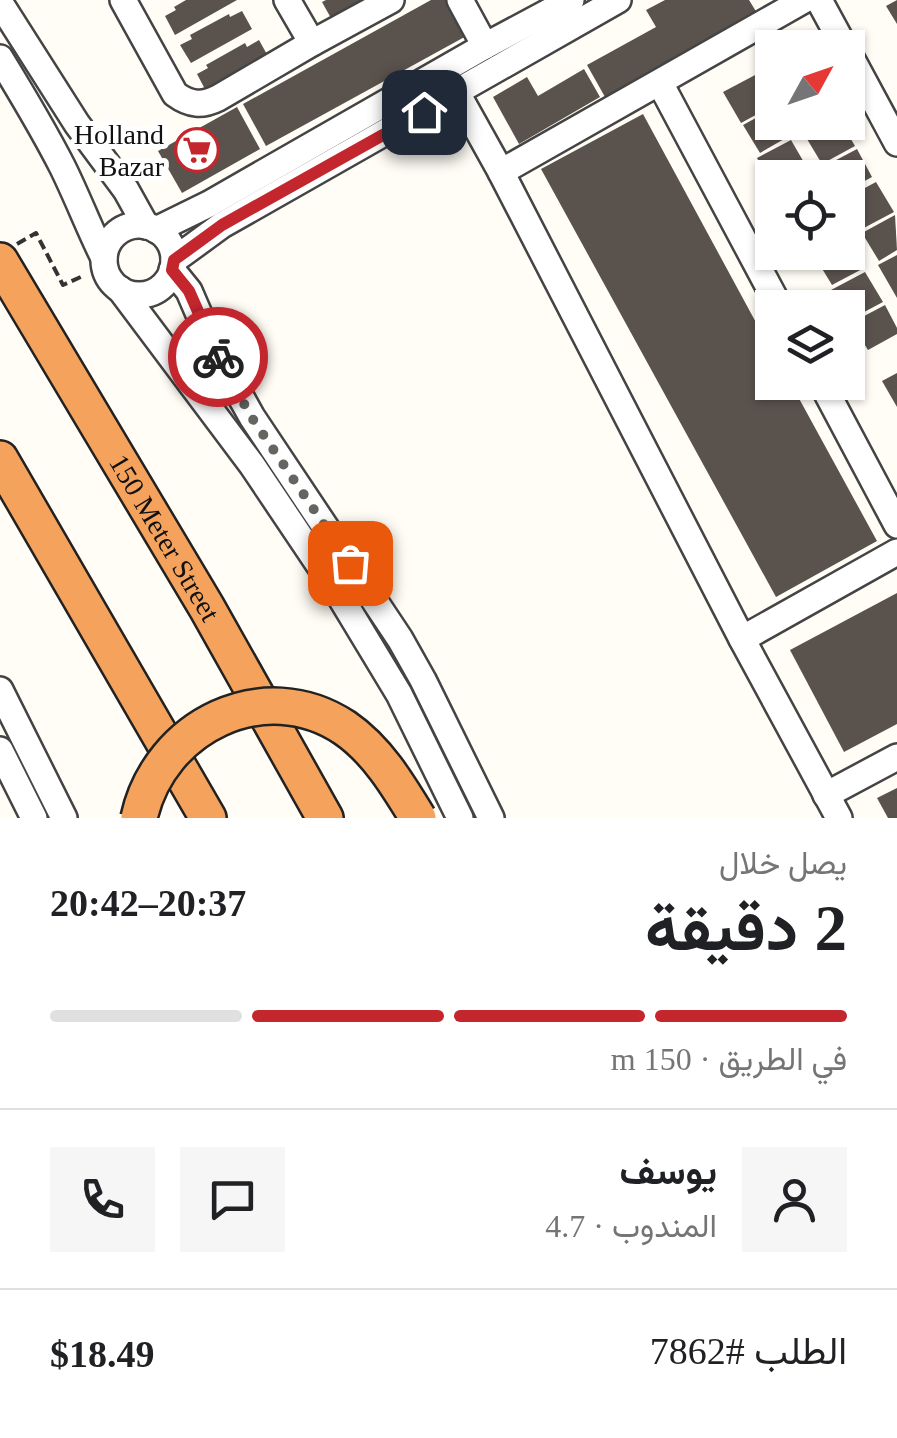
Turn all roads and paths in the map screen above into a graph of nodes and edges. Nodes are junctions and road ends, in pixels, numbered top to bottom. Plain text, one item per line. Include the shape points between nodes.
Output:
1 (123, 0) edge
2 (288, 0) edge
3 (391, 0) edge
4 (460, 0) edge
5 (571, 0) edge
6 (618, 0) edge
7 (804, 0) edge
8 (819, 0) edge
9 (0, 3) edge
10 (835, 30) edge
11 (312, 43) junction
12 (485, 46) junction
13 (0, 58) edge
14 (660, 83) junction
15 (865, 85) edge
16 (458, 93) junction
17 (897, 143) edge
18 (501, 172) junction
19 (151, 228) junction
20 (36, 233) dead end
21 (104, 258) junction
22 (0, 261) edge
23 (173, 265) junction
24 (85, 275) dead end
25 (120, 289) junction
26 (770, 290) edge
27 (831, 400) edge
28 (0, 459) edge
29 (897, 524) edge
30 (897, 552) edge
31 (742, 639) junction
32 (0, 690) edge
33 (0, 750) edge
34 (897, 757) edge
35 (826, 794) junction
36 (34, 818) edge
37 (64, 818) edge
38 (139, 818) edge
39 (208, 818) edge
40 (325, 818) edge
41 (418, 818) edge
42 (460, 818) edge
43 (492, 818) edge
44 (839, 818) edge

1 - 11 street via 176,94 196,104
2 - 11 street
3 - 11 street
4 - 12 street
5 - 12 street
6 - 16 street
7 - 14 street
8 - 10 street
9 - 19 street
12 - 19 street via 209,204
13 - 21 street via 64,170
14 - 18 street
14 - 26 street
15 - 17 street
16 - 18 street
16 - 23 street via 222,225
18 - 31 street
19 - 21 street via 135,225 116,234
19 - 23 street via 169,242
20 - 24 path via 63,285
21 - 25 street via 106,273
22 - 40 highway, 150 Meter Street
23 - 25 street via 168,280 151,293
23 - 43 street via 252,418 400,639
25 - 42 street via 252,464 338,594 400,694
27 - 29 street
28 - 39 highway
30 - 31 street
31 - 35 street
32 - 37 street
33 - 36 street
34 - 35 street
35 - 44 street
38 - 41 highway, bridge via 155,776 185,742 228,714 267,705 303,708 344,727 376,757

